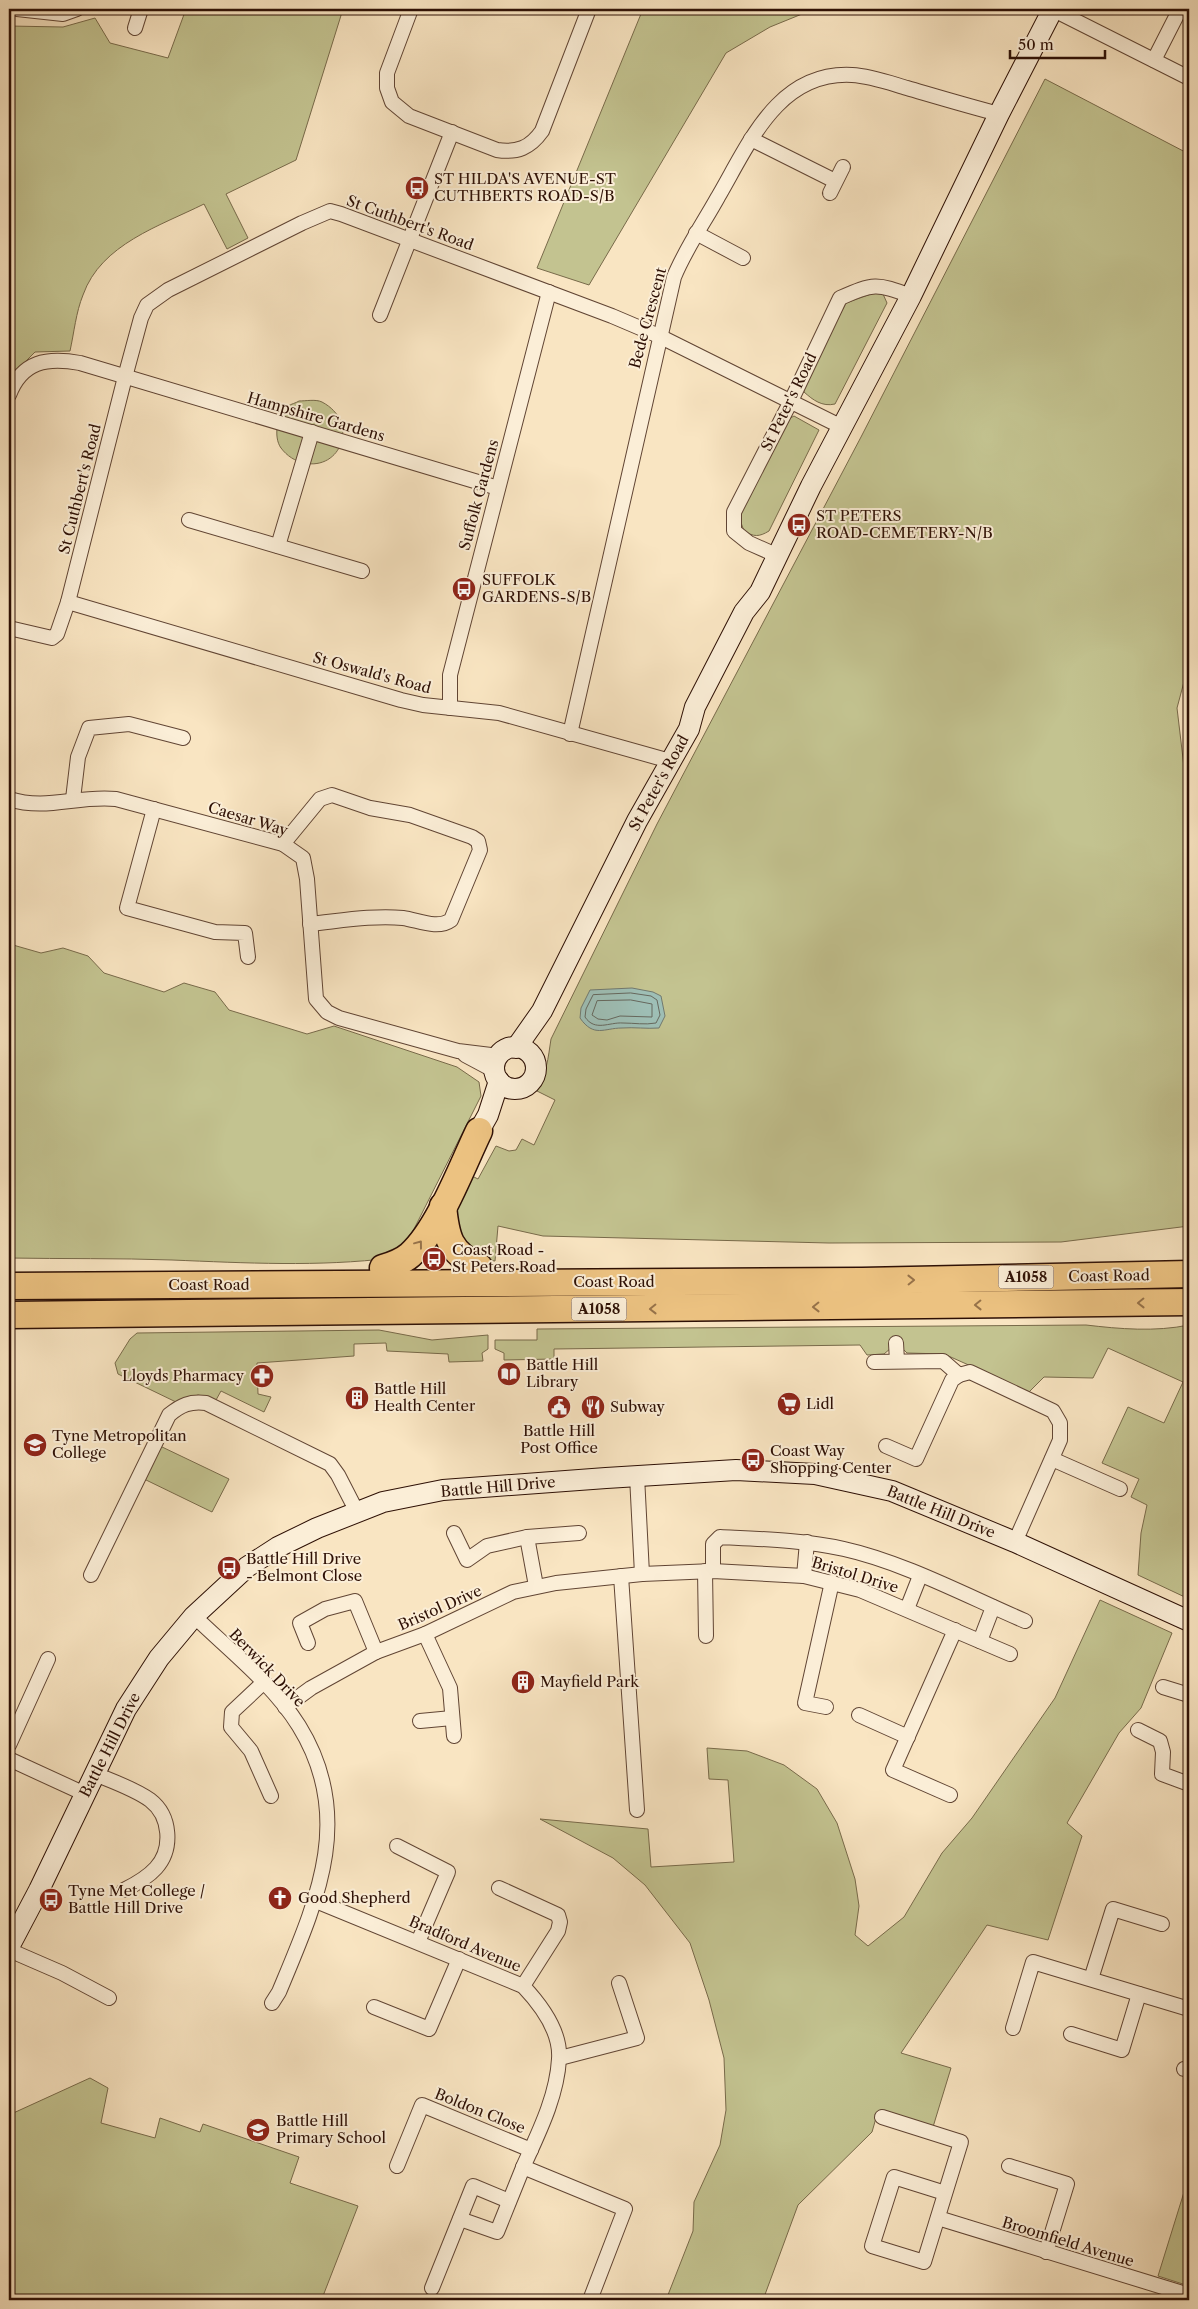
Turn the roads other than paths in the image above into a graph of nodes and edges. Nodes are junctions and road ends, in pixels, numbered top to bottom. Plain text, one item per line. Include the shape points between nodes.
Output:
1 (17, 9) edge
2 (77, 9) edge
3 (141, 9) edge
4 (412, 9) edge
5 (589, 9) edge
6 (1053, 9) edge
7 (1180, 9) edge
8 (136, 28) dead end
9 (1154, 60) junction
10 (1189, 78) edge
11 (999, 114) junction
12 (452, 132) junction
13 (751, 139) junction
14 (842, 167) dead end
15 (696, 232) junction
16 (409, 240) junction
17 (743, 258) dead end
18 (549, 292) junction
19 (911, 296) junction
20 (380, 315) dead end
21 (658, 336) junction
22 (125, 377) junction
23 (9, 395) edge
24 (791, 402) junction
25 (842, 427) junction
26 (312, 432) junction
27 (498, 488) junction
28 (189, 520) dead end
29 (278, 546) junction
30 (776, 556) junction
31 (362, 571) dead end
32 (68, 602) junction
33 (9, 628) edge
34 (450, 708) junction
35 (570, 734) junction
36 (184, 738) dead end
37 (670, 761) junction
38 (9, 799) edge
39 (72, 799) junction
40 (154, 809) junction
41 (282, 844) junction
42 (310, 924) junction
43 (248, 957) dead end
44 (508, 1066) junction
45 (484, 1123) joint
46 (443, 1206) junction
47 (479, 1267) junction
48 (383, 1268) junction
49 (1189, 1274) edge
50 (862, 1281) junction
51 (9, 1285) edge
52 (1189, 1302) edge
53 (9, 1315) edge
54 (896, 1343) dead end
55 (874, 1362) dead end
56 (897, 1362) junction
57 (958, 1375) junction
58 (886, 1446) dead end
59 (1052, 1459) junction
60 (637, 1476) junction
61 (1120, 1489) dead end
62 (357, 1512) junction
63 (454, 1533) dead end
64 (579, 1533) dead end
65 (527, 1537) junction
66 (807, 1542) junction
67 (1015, 1542) junction
68 (709, 1571) junction
69 (642, 1574) junction
70 (90, 1575) dead end
71 (621, 1576) junction
72 (804, 1576) junction
73 (920, 1576) junction
74 (832, 1582) junction
75 (536, 1586) junction
76 (993, 1607) junction
77 (907, 1609) junction
78 (194, 1616) junction
79 (1024, 1621) dead end
80 (1189, 1621) edge
81 (955, 1630) junction
82 (425, 1634) junction
83 (706, 1636) dead end
84 (980, 1641) junction
85 (308, 1643) dead end
86 (376, 1652) junction
87 (1010, 1654) dead end
88 (48, 1659) dead end
89 (263, 1683) junction
90 (1163, 1687) dead end
91 (1189, 1695) edge
92 (285, 1707) junction
93 (826, 1708) dead end
94 (859, 1715) dead end
95 (452, 1718) junction
96 (420, 1721) dead end
97 (1138, 1730) dead end
98 (454, 1736) dead end
99 (908, 1737) junction
100 (9, 1745) edge
101 (9, 1759) edge
102 (95, 1774) junction
103 (1189, 1784) edge
104 (85, 1794) junction
105 (950, 1795) dead end
106 (271, 1796) dead end
107 (637, 1810) dead end
108 (397, 1846) dead end
109 (499, 1888) dead end
110 (124, 1890) dead end
111 (316, 1901) junction
112 (1162, 1924) dead end
113 (418, 1942) junction
114 (9, 1948) edge
115 (459, 1959) junction
116 (1091, 1979) junction
117 (619, 1983) dead end
118 (523, 1986) junction
119 (1139, 1994) junction
120 (109, 1998) dead end
121 (272, 2003) dead end
122 (374, 2007) dead end
123 (1189, 2009) edge
124 (1013, 2028) dead end
125 (1072, 2034) dead end
126 (560, 2058) junction
127 (882, 2117) dead end
128 (531, 2150) junction
129 (397, 2166) dead end
130 (1009, 2166) dead end
131 (524, 2167) junction
132 (945, 2193) junction
133 (509, 2201) junction
134 (938, 2218) junction
135 (460, 2219) junction
136 (1046, 2252) junction
137 (432, 2288) dead end
138 (1189, 2295) edge
139 (590, 2300) edge

1 - 2 street via 64,14
3 - 8 street
4 - 12 street via 387,73 387,88 392,102 400,110
5 - 12 street via 542,131 534,141 521,150 508,152
6 - 9 street
6 - 11 street, St Peter's Road
7 - 9 street
9 - 10 street
11 - 13 street, Bede Crescent via 875,79 832,76 793,90 773,108
11 - 19 street, St Peter's Road
12 - 16 street
13 - 14 street via 832,187
13 - 15 street, Bede Crescent
15 - 17 street
15 - 21 street, Bede Crescent via 674,277
16 - 18 street, St Cuthbert's Road
16 - 20 street
16 - 22 street, St Cuthbert's Road via 330,211 302,223 168,290 147,304
18 - 21 street, St Cuthbert's Road
18 - 27 street, Suffolk Gardens
19 - 24 street, St Peter's Road via 882,285 863,288 840,298
19 - 25 street, St Peter's Road
21 - 24 street, St Cuthbert's Road
21 - 35 street, Bede Crescent
22 - 23 street, Hampshire Gardens via 57,359 36,363 18,377
22 - 26 street, Hampshire Gardens
22 - 32 street, St Cuthbert's Road
24 - 25 street, St Cuthbert's Road
24 - 30 street, St Peter's Road via 734,512 734,530 749,543
25 - 30 street, St Peter's Road
26 - 27 street, Hampshire Gardens
26 - 29 street
27 - 34 street, Suffolk Gardens via 450,675
28 - 29 street
29 - 31 street
30 - 37 street, St Peter's Road via 760,592 744,612 695,707 690,729
32 - 33 street, St Cuthbert's Road via 57,634 52,638
32 - 34 street, St Oswald's Road via 401,700
34 - 35 street, St Oswald's Road via 499,712
35 - 37 street, St Oswald's Road
36 - 39 street via 128,724 89,728 78,758
37 - 44 street, St Peter's Road via 542,1011
38 - 39 street, Caesar Way via 47,805
39 - 40 street, Caesar Way via 116,798
40 - 41 street, Caesar Way
40 - 43 street via 127,908 215,932 245,933
41 - 42 street, Caesar Way via 303,858
41 - 42 street via 320,798 332,795 370,808 410,815 478,841 480,850 451,920 445,924 401,918
42 - 44 street, Caesar Way via 316,999 327,1012
44 - 45 street, St Peter's Road
45 - 46 highway
46 - 47 highway via 451,1245 462,1258
48 -> 46 highway via 412,1254
47 - 48 highway
47 - 50 highway
48 - 51 highway
50 -> 49 highway, Coast Road / A1058
50 - 51 highway, Coast Road / A1058
52 -> 53 highway, Coast Road / A1058
54 - 56 street
55 - 56 street
56 - 57 street via 943,1361
57 - 58 street via 952,1380 916,1459
57 - 59 street via 970,1372 1054,1411 1060,1423 1060,1440
59 - 61 street
59 - 67 street
60 - 62 street, Battle Hill Drive via 443,1490 383,1502
60 - 67 street, Battle Hill Drive via 736,1470 815,1474 892,1491
60 - 69 street
62 - 70 street via 330,1464 206,1403 194,1402 178,1407 169,1415
62 - 78 street, Battle Hill Drive via 278,1546 247,1567
63 - 65 street via 467,1560 487,1546
64 - 65 street
65 - 75 street
66 - 68 street via 720,1537 713,1544
66 - 72 street
66 - 73 street via 846,1550
67 - 80 street, Battle Hill Drive
68 - 69 street, Bristol Drive
68 - 72 street, Bristol Drive
68 - 83 street
69 - 71 street, Bristol Drive
71 - 75 street, Bristol Drive
71 - 107 street
72 - 74 street, Bristol Drive
73 - 76 street
73 - 77 street
74 - 77 street, Bristol Drive
74 - 93 street via 805,1703
75 - 82 street, Bristol Drive via 513,1592
76 - 79 street
76 - 84 street
77 - 81 street, Bristol Drive
78 - 89 street, Berwick Drive
78 - 102 street, Battle Hill Drive via 159,1658 130,1702
81 - 84 street, Bristol Drive
81 - 99 street
82 - 86 street, Bristol Drive
82 - 95 street via 450,1688
84 - 87 street, Bristol Drive
85 - 86 street via 300,1624 325,1609 354,1601
86 - 92 street, Bristol Drive via 311,1688
88 - 100 street
89 - 92 street, Berwick Drive
89 - 106 street via 232,1712 231,1727 251,1750
90 - 91 street
92 - 111 street, Berwick Drive via 299,1726 317,1762 327,1797 326,1859
94 - 99 street
95 - 96 street
95 - 98 street
97 - 103 street via 1160,1741 1162,1774
99 - 105 street via 893,1770
101 - 104 street
102 - 104 street, Battle Hill Drive
102 - 110 street via 150,1800 162,1814 169,1830 165,1851 157,1867
104 - 114 street, Battle Hill Drive
108 - 113 street via 448,1872
109 - 118 street via 558,1915 560,1922 558,1931
111 - 113 street, Bradford Avenue
111 - 121 street, Berwick Drive via 280,1992
112 - 116 street via 1113,1908
113 - 115 street, Bradford Avenue
114 - 120 street
115 - 118 street, Bradford Avenue
115 - 122 street via 429,2028
116 - 119 street
116 - 124 street via 1033,1962
117 - 126 street via 637,2038
118 - 126 street, Bradford Avenue via 537,2001 552,2026
119 - 123 street
119 - 125 street via 1122,2050
126 - 128 street, Bradford Avenue via 548,2109
127 - 132 street via 961,2142
128 - 129 street, Boldon Close via 422,2105
128 - 131 street, Bradford Avenue
130 - 136 street via 1066,2184
131 - 133 street, Bradford Avenue
131 - 139 street via 626,2208
132 - 134 street
132 - 134 street via 894,2177 872,2246 924,2262
133 - 135 street, Bradford Avenue via 497,2232
133 - 135 street via 474,2186
134 - 136 street, Broomfield Avenue
135 - 137 street
136 - 138 street, Broomfield Avenue

